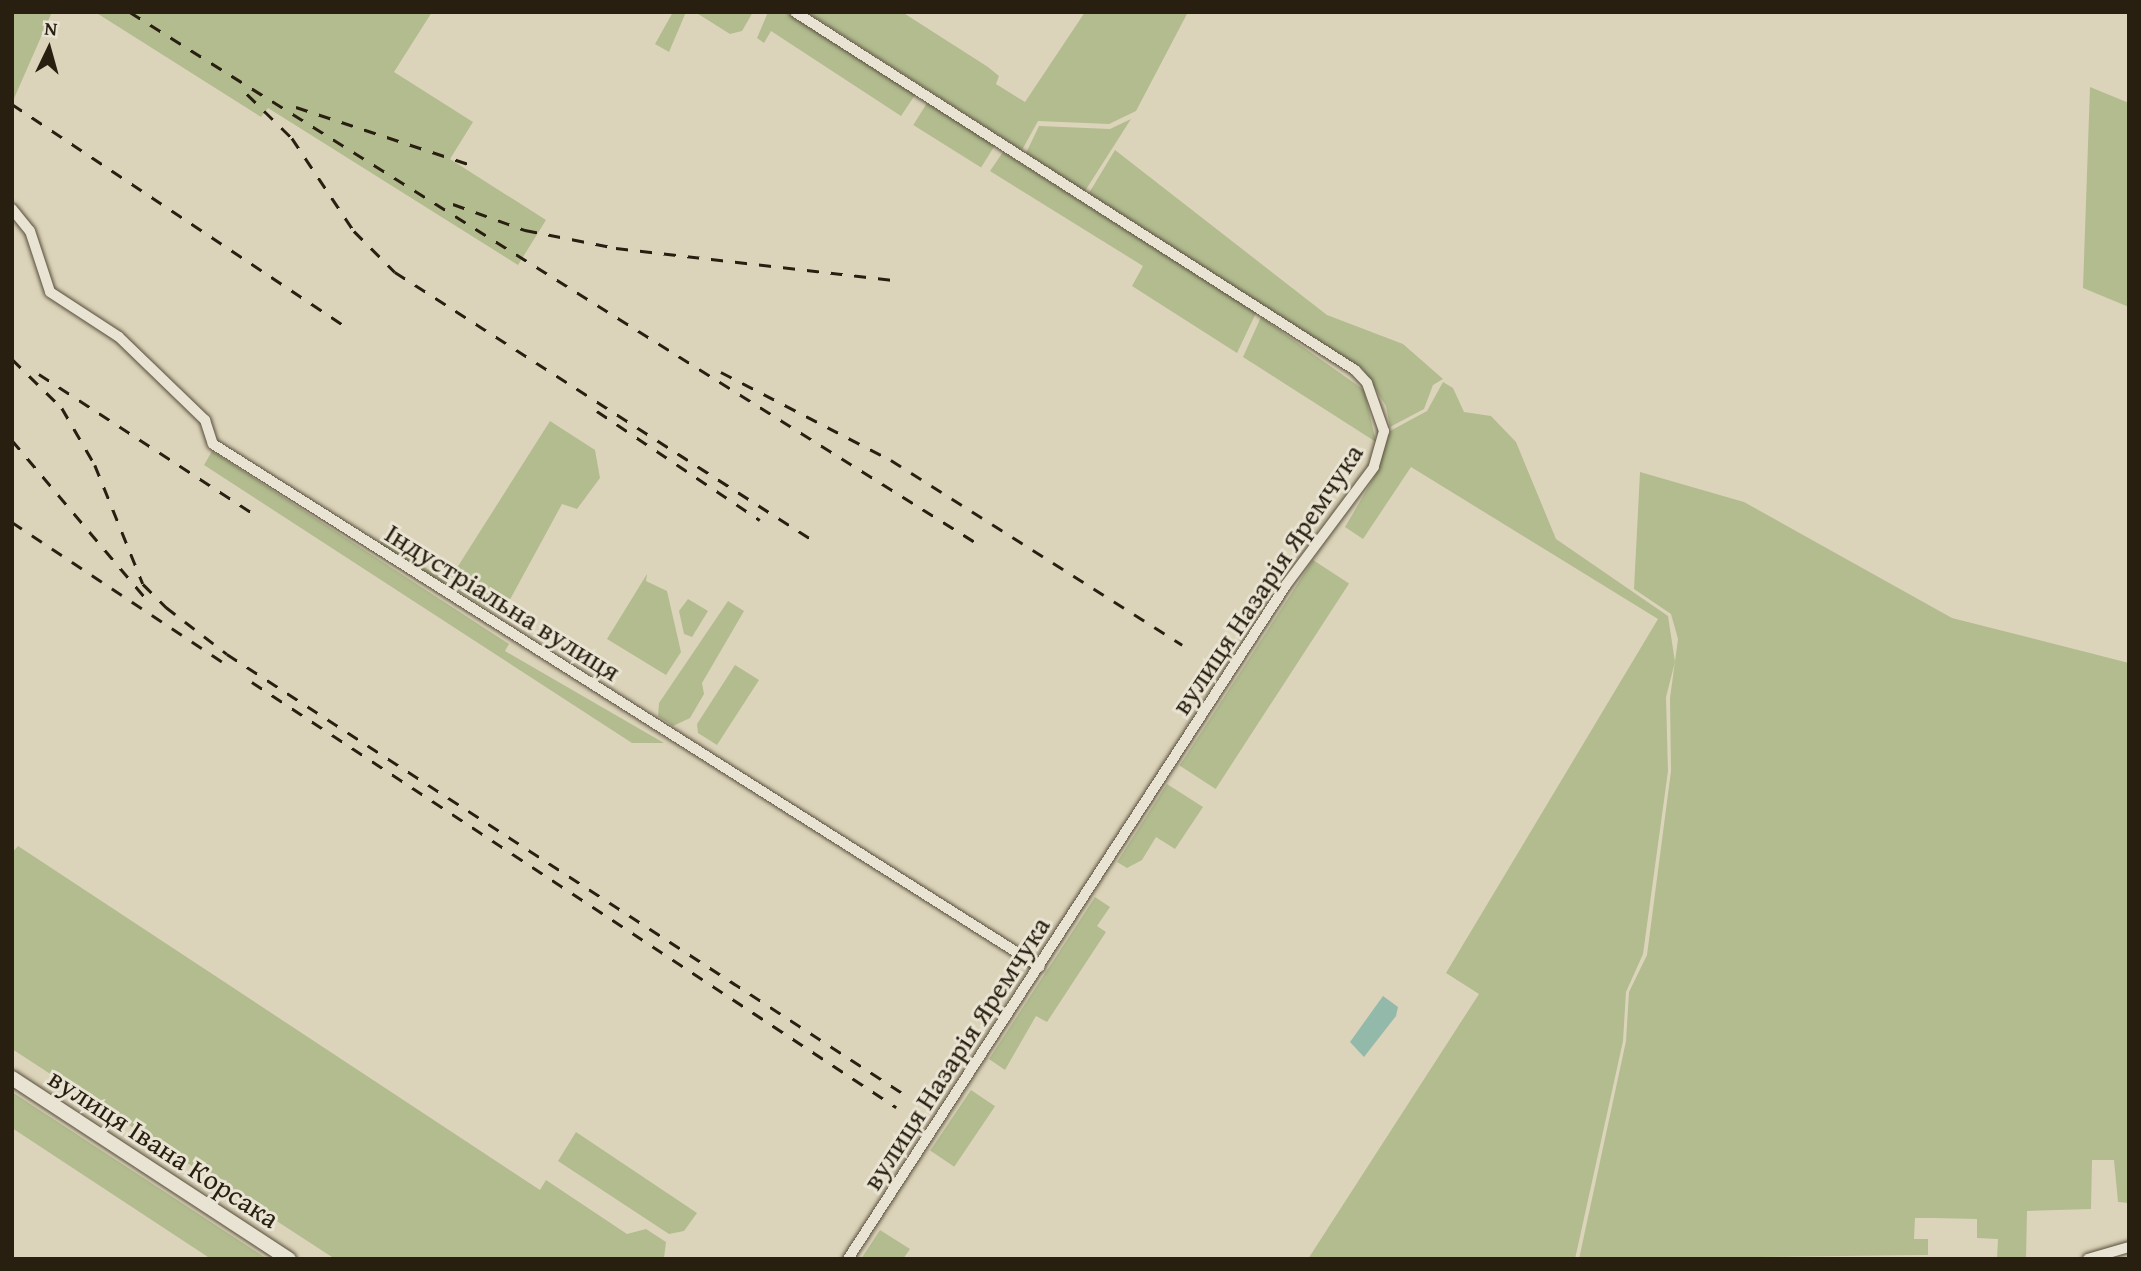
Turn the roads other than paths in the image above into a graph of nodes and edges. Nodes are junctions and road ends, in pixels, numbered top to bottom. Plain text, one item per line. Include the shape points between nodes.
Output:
1 (795, 12) edge
2 (12, 209) edge
3 (1040, 967) junction
4 (12, 1078) edge
5 (2129, 1247) edge
6 (289, 1259) edge
7 (848, 1259) edge
8 (2088, 1259) edge

1 - 3 street, вулиця Назарія Яремчука via 1312,340 1355,370 1381,414 1384,431 1374,467 1286,585
2 - 3 street, Індустріальна вулиця via 30,231 50,292 120,337 205,420 213,444
3 - 7 street, вулиця Назарія Яремчука
4 - 6 street, вулиця Івана Корсака
5 - 8 street

